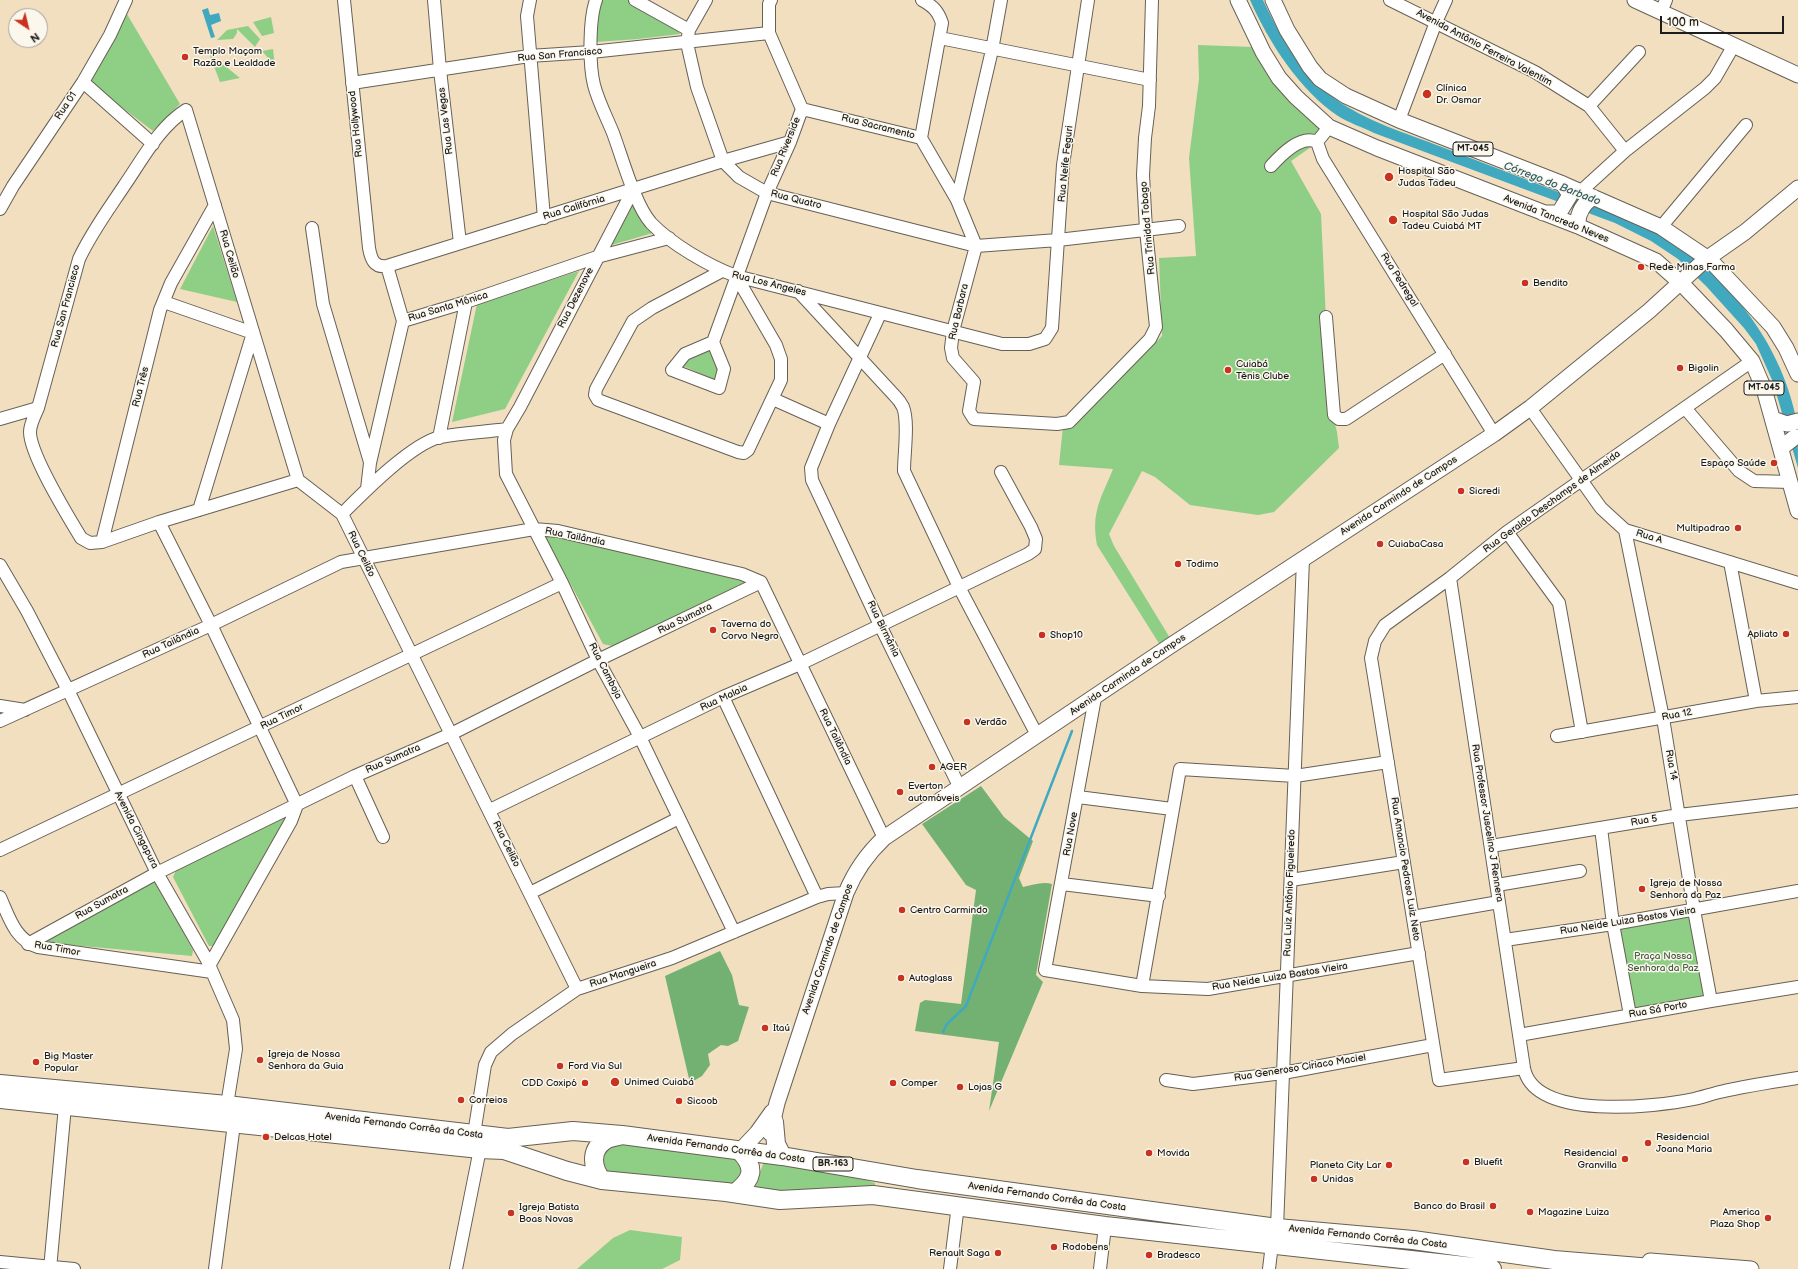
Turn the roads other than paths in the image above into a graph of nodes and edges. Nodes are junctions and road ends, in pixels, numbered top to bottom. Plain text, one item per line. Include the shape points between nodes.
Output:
1 (126, 0) edge
2 (344, 0) edge
3 (434, 0) edge
4 (530, 0) edge
5 (596, 0) edge
6 (635, 0) edge
7 (706, 0) edge
8 (771, 0) edge
9 (922, 0) edge
10 (1001, 0) edge
11 (1088, 0) edge
12 (1152, 0) edge
13 (1238, 0) edge
14 (1273, 0) edge
15 (1390, 0) edge
16 (1446, 0) edge
17 (1635, 0) edge
18 (1664, 6) edge
19 (1436, 22) junction
20 (689, 30) junction
21 (769, 33) junction
22 (940, 38) junction
23 (687, 43) junction
24 (1734, 45) junction
25 (992, 50) junction
26 (591, 52) junction
27 (1639, 52) dead end
28 (529, 56) junction
29 (1080, 66) junction
30 (440, 70) junction
31 (1797, 72) edge
32 (1150, 80) junction
33 (83, 82) junction
34 (352, 83) junction
35 (1589, 106) junction
36 (802, 108) junction
37 (186, 110) joint
38 (1399, 120) junction
39 (1746, 125) dead end
40 (1329, 127) junction
41 (921, 138) junction
42 (790, 142) junction
43 (1317, 142) junction
44 (153, 144) junction
45 (1625, 150) junction
46 (723, 161) junction
47 (1271, 166) dead end
48 (1798, 188) edge
49 (633, 190) junction
50 (767, 193) junction
51 (1579, 194) junction
52 (957, 200) junction
53 (215, 205) junction
54 (0, 208) edge
55 (1542, 213) junction
56 (544, 218) junction
57 (1578, 222) junction
58 (1179, 226) dead end
59 (1661, 227) junction
60 (312, 228) dead end
61 (1146, 230) junction
62 (669, 238) junction
63 (1058, 240) junction
64 (460, 243) junction
65 (976, 246) junction
66 (597, 257) junction
67 (1710, 262) junction
68 (387, 266) junction
69 (722, 271) junction
70 (736, 276) junction
71 (1687, 282) junction
72 (797, 291) junction
73 (164, 302) junction
74 (466, 302) junction
75 (880, 314) junction
76 (1326, 317) dead end
77 (403, 321) junction
78 (1052, 328) joint
79 (953, 331) junction
80 (253, 333) junction
81 (713, 342) junction
82 (1445, 354) junction
83 (859, 358) junction
84 (1752, 361) junction
85 (1798, 374) edge
86 (773, 399) junction
87 (520, 407) joint
88 (38, 408) junction
89 (1530, 408) junction
90 (1685, 408) junction
91 (0, 419) edge
92 (1786, 421) edge
93 (1070, 422) joint
94 (829, 424) junction
95 (507, 429) junction
96 (1494, 434) junction
97 (439, 438) junction
98 (1796, 438) edge
99 (1781, 448) junction
100 (370, 463) junction
101 (1001, 472) dead end
102 (298, 480) junction
103 (1580, 480) junction
104 (1790, 482) junction
105 (367, 489) junction
106 (199, 510) junction
107 (1798, 511) edge
108 (342, 514) junction
109 (159, 522) junction
110 (534, 529) junction
111 (1625, 530) junction
112 (1507, 532) junction
113 (102, 542) junction
114 (363, 557) junction
115 (1303, 558) junction
116 (1730, 562) junction
117 (0, 565) edge
118 (1450, 578) junction
119 (562, 583) junction
120 (1798, 583) edge
121 (764, 587) junction
122 (959, 587) junction
123 (211, 625) junction
124 (880, 625) junction
125 (410, 655) junction
126 (1371, 658) joint
127 (598, 660) junction
128 (800, 664) junction
129 (68, 690) junction
130 (723, 697) junction
131 (1798, 697) edge
132 (1095, 698) junction
133 (1756, 701) junction
134 (0, 706) edge
135 (25, 710) junction
136 (1663, 718) junction
137 (0, 721) edge
138 (260, 728) junction
139 (1582, 732) junction
140 (451, 734) junction
141 (1038, 735) junction
142 (1557, 736) dead end
143 (640, 737) junction
144 (1388, 762) junction
145 (355, 776) junction
146 (1294, 776) junction
147 (960, 788) junction
148 (118, 795) junction
149 (1078, 797) junction
150 (1798, 801) edge
151 (297, 805) junction
152 (1172, 809) junction
153 (490, 810) junction
154 (1679, 815) junction
155 (679, 818) junction
156 (1601, 828) junction
157 (383, 837) dead end
158 (884, 838) junction
159 (1491, 846) junction
160 (0, 850) edge
161 (1404, 862) junction
162 (1580, 870) dead end
163 (158, 873) junction
164 (1291, 880) junction
165 (1062, 884) junction
166 (1497, 886) junction
167 (1798, 891) edge
168 (530, 892) junction
169 (846, 893) junction
170 (1159, 896) junction
171 (0, 897) edge
172 (817, 897) junction
173 (1499, 902) junction
174 (1694, 910) junction
175 (1413, 917) junction
176 (1613, 924) junction
177 (734, 932) junction
178 (1505, 940) junction
179 (28, 944) junction
180 (1419, 953) junction
181 (211, 969) junction
182 (1045, 970) joint
183 (1287, 976) junction
184 (1142, 986) junction
185 (1798, 987) edge
186 (577, 989) junction
187 (1712, 1001) junction
188 (1630, 1015) junction
189 (1519, 1035) junction
190 (1433, 1045) junction
191 (1524, 1068) junction
192 (1283, 1073) junction
193 (1798, 1078) edge
194 (1166, 1080) dead end
195 (0, 1084) edge
196 (0, 1100) edge
197 (777, 1103) junction
198 (227, 1105) junction
199 (65, 1106) junction
200 (774, 1122) junction
201 (234, 1124) junction
202 (622, 1135) junction
203 (477, 1142) junction
204 (740, 1152) junction
205 (763, 1154) junction
206 (782, 1156) junction
207 (750, 1177) junction
208 (602, 1180) junction
209 (735, 1193) junction
210 (958, 1205) junction
211 (1105, 1226) junction
212 (1275, 1236) junction
213 (1474, 1249) junction
214 (0, 1262) edge
215 (1593, 1264) junction
216 (1419, 1266) edge
217 (50, 1268) edge
218 (74, 1269) edge
219 (215, 1269) edge
220 (456, 1269) edge
221 (950, 1269) edge
222 (1100, 1269) edge
223 (1269, 1269) edge
224 (1492, 1269) edge
225 (1664, 1269) edge
226 (1751, 1269) edge

1 - 33 street, Rua 01 via 110,35
2 - 34 street, Rua Hollywood
3 - 30 street, Rua Las Vegas
4 - 28 street via 526,16
5 - 26 street, Rua Los Angeles
6 - 20 street
7 - 20 street
8 - 21 street
9 - 22 street, Rua Sacramento via 934,7 939,14 942,23
10 - 25 street
11 - 29 street, Rua Neife Feguri
12 - 32 street, Rua Trinidad Tobago
13 - 40 main road, Avenida Tancredo Neves / MT-045 via 1263,52 1279,78
14 - 38 main road, MT-045 via 1287,30 1320,79 1346,96
15 - 19 street, Avenida Antônio Ferreira Valentim
16 - 19 street
17 - 18 main road
18 - 24 main road
19 - 35 street, Avenida Antônio Ferreira Valentim via 1535,72
19 - 38 street
20 - 23 street
21 - 23 street, Rua San Francisco
21 - 36 street
22 - 25 street
22 - 41 street, Rua Sacramento
23 - 26 street, Rua San Francisco
23 - 46 street, Rua Quatro via 697,87
24 - 31 main road
24 - 45 street via 1715,78 1705,88
25 - 29 street
25 - 52 street
26 - 28 street, Rua San Francisco
26 - 49 street, Rua Los Angeles via 594,85
27 - 35 street
28 - 30 street, Rua San Francisco
28 - 56 street
29 - 32 street
29 - 63 street, Rua Neife Feguri via 1063,165
30 - 34 street, Rua San Francisco
30 - 64 street, Rua Las Vegas
32 - 61 street, Rua Trinidad Tobago via 1143,175
33 - 44 street
33 - 54 street, Rua 01
34 - 68 street, Rua Hollywood via 369,248 372,261 377,266
35 - 45 street, Avenida Antônio Ferreira Valentim
36 - 41 street, Rua Sacramento
36 - 42 street, Rua Riverside
37 - 44 street, Rua San Francisco via 177,116
37 - 53 street, Rua Ceilão
38 - 51 main road, MT-045
39 - 59 street
40 - 43 street
40 - 55 main road, Avenida Tancredo Neves / MT-045
41 - 52 street
42 - 46 street, Rua Califórnia
42 - 50 street, Rua Riverside
43 - 47 street via 1312,139 1305,140 1285,152
43 - 82 street, Rua Pedregal via 1323,159
44 - 88 street, Rua San Francisco via 88,240 79,259
45 - 51 street
46 - 49 street, Rua Califórnia
46 - 50 street, Rua Quatro via 739,177
48 - 67 main road, Avenida Carmindo de Campos
49 - 56 street, Rua Califórnia
49 - 62 street, Rua Los Angeles via 650,222
49 - 66 street, Rua Dezenove
50 - 65 street, Rua Quatro
50 - 70 street, Rua Riverside
51 - 55 main road via 1559,212
51 - 57 main road
51 - 59 main road, MT-045
52 - 65 street
53 - 73 street, Rua Três via 171,283
53 - 80 street, Rua Ceilão
55 - 57 main road, Avenida Tancredo Neves / MT-045
56 - 64 street, Rua Califórnia
57 - 71 main road, Avenida Tancredo Neves / MT-045 via 1656,261
58 - 61 street, Rua Quatro
59 - 67 main road, MT-045
60 - 100 street via 323,304
61 - 63 street, Rua Quatro
61 - 93 street, Rua Trinidad Tobago via 1156,327 1150,339
62 - 66 street, Rua Santa Mônica
62 - 69 street, Rua Los Angeles
63 - 65 street, Rua Quatro
63 - 78 street, Rua Neife Feguri
64 - 68 street, Rua Califórnia
65 - 79 street, Rua Barbara
66 - 74 street, Rua Santa Mônica
66 - 87 street, Rua Dezenove
67 - 71 main road, Avenida Carmindo de Campos
67 - 85 main road, MT-045 via 1773,327
68 - 77 street
69 - 70 street, Rua Los Angeles
69 - 86 street via 652,308 633,321 595,395 598,400 744,453 748,450
70 - 72 street, Rua Los Angeles
70 - 81 street, Rua Riverside
70 - 86 street via 776,345 781,359 781,380
71 - 84 main road, Avenida Tancredo Neves / MT-045
71 - 89 main road, Avenida Carmindo de Campos
72 - 75 street, Rua Los Angeles
72 - 83 street
73 - 80 street
73 - 113 street, Rua Três
74 - 77 street, Rua Santa Mônica
74 - 97 street
75 - 79 street, Rua Los Angeles
75 - 83 street
76 - 82 street via 1334,415 1339,419 1346,419
77 - 100 street, Rua Santa Mônica
78 - 79 street, Rua Los Angeles via 1045,339 1029,344 1002,344
79 - 93 street, Rua Barbara via 953,358 974,382 969,411 974,419 1057,424
80 - 102 street, Rua Ceilão
80 - 106 street
81 - 81 street via 686,354 672,370 719,388 724,369
82 - 96 street, Rua Pedregal
83 - 94 street
83 - 122 street via 903,407 906,421 904,471
84 - 90 street, Rua Geraldo Deschamps de Almeida
84 - 92 main road, Avenida Tancredo Neves / MT-045 via 1764,389
86 - 94 street
87 - 95 street, Rua Camboja
88 - 91 street
88 - 113 street, Rua San Francisco via 30,430 31,441 47,477 81,538 90,543
89 - 96 main road, Avenida Carmindo de Campos
89 - 103 street, Rua A
90 - 103 street, Rua Geraldo Deschamps de Almeida
90 - 104 street via 1744,474 1754,481
92 - 99 main road, Avenida Tancredo Neves / MT-045
94 - 124 street, Rua Birmânia via 811,468 812,480
95 - 97 street
95 - 110 street, Rua Camboja via 504,440 506,474
96 - 115 main road, Avenida Carmindo de Campos
97 - 105 street via 415,449
98 - 99 main road
99 - 104 main road, Avenida Tancredo Neves / MT-045
100 - 105 street, Rua Santa Mônica
101 - 122 street, Rua Malaia via 1031,527 1036,539 1035,549
102 - 106 street
102 - 108 street, Rua Ceilão
103 - 111 street, Rua A via 1601,508
103 - 112 street, Rua Geraldo Deschamps de Almeida
104 - 107 main road, Avenida Tancredo Neves / MT-045
105 - 108 street
106 - 109 street
108 - 114 street, Rua Ceilão
109 - 113 street
109 - 123 street
110 - 114 street, Rua Tailândia
110 - 119 street, Rua Camboja
110 - 121 street, Rua Tailândia via 558,532 742,574
111 - 116 street, Rua A
111 - 136 street, Rua 14
112 - 118 street, Rua Geraldo Deschamps de Almeida
112 - 139 street via 1559,603
114 - 123 street, Rua Tailândia via 341,562
114 - 125 street, Rua Ceilão
115 - 132 main road, Avenida Carmindo de Campos
115 - 146 street, Rua Luiz Antônio Figueiredo
116 - 120 street, Rua A
116 - 133 street
117 - 129 street, Avenida Cingapura
118 - 126 street, Rua Geraldo Deschamps de Almeida via 1385,625 1375,641
118 - 159 street, Rua Professor Juscelino J Rennera
119 - 125 street, Rua Timor
119 - 127 street, Rua Camboja
121 - 127 street, Rua Sumatra
121 - 128 street, Rua Tailândia
122 - 124 street, Rua Malaia
122 - 141 street
123 - 129 street, Rua Tailândia
123 - 138 street
124 - 128 street, Rua Malaia
124 - 147 street, Rua Birmânia
125 - 138 street, Rua Timor
125 - 140 street, Rua Ceilão
126 - 144 street, Rua Amancio Pedroso Luiz Neto
127 - 140 street, Rua Sumatra
127 - 143 street, Rua Camboja
128 - 130 street, Rua Malaia
128 - 158 street, Rua Tailândia
129 - 135 street, Rua Tailândia
129 - 148 street, Avenida Cingapura
130 - 143 street, Rua Malaia
130 - 172 street
131 - 133 street, Rua 12
132 - 141 main road, Avenida Carmindo de Campos
132 - 149 street, Rua Nove
133 - 136 street, Rua 12
134 - 135 street
135 - 137 street, Rua Tailândia
136 - 139 street, Rua 12
136 - 154 street, Rua 14
138 - 148 street, Rua Timor
138 - 151 street
139 - 142 street, Rua 12
140 - 145 street, Rua Sumatra
140 - 153 street, Rua Ceilão
141 - 147 main road, Avenida Carmindo de Campos
143 - 153 street, Rua Malaia
143 - 155 street, Rua Camboja
144 - 146 street
144 - 161 street, Rua Amancio Pedroso Luiz Neto
145 - 151 street, Rua Sumatra
145 - 157 street
146 - 152 street via 1180,769
146 - 164 street, Rua Luiz Antônio Figueiredo
147 - 158 main road, Avenida Carmindo de Campos
148 - 160 street, Rua Timor
148 - 163 street, Avenida Cingapura
149 - 152 street
149 - 165 street, Rua Nove
150 - 154 street, Rua 5
151 - 163 street, Rua Sumatra
151 - 181 street via 291,821
152 - 170 street
153 - 168 street, Rua Ceilão
154 - 156 street, Rua 5
154 - 174 street, Rua 14
155 - 168 street
155 - 177 street, Rua Camboja
156 - 159 street, Rua 5
156 - 176 street
158 - 169 main road, Avenida Carmindo de Campos via 864,859
159 - 166 street, Rua Professor Juscelino J Rennera
161 - 164 street
161 - 175 street, Rua Amancio Pedroso Luiz Neto
162 - 166 street
163 - 179 street, Rua Sumatra
163 - 181 street, Avenida Cingapura
164 - 183 street, Rua Luiz Antônio Figueiredo
165 - 170 street
165 - 182 street, Rua Nove
166 - 173 street, Rua Professor Juscelino J Rennera
167 - 174 street, Rua Neide Luiza Bastos Vieira
168 - 186 street, Rua Ceilão
169 - 172 street, Rua Mangueira
169 - 197 main road, Avenida Carmindo de Campos
170 - 184 street
171 - 179 street, Rua Timor via 15,929
172 - 177 street, Rua Mangueira
173 - 175 street
173 - 178 street, Rua Professor Juscelino J Rennera
174 - 176 street, Rua Neide Luiza Bastos Vieira
174 - 187 street, Rua 14
175 - 180 street, Rua Amancio Pedroso Luiz Neto
176 - 178 street, Rua Neide Luiza Bastos Vieira
176 - 188 street
177 - 186 street, Rua Mangueira via 672,958
178 - 189 street, Rua Professor Juscelino J Rennera
179 - 181 street, Rua Timor
180 - 183 street, Rua Neide Luiza Bastos Vieira
180 - 190 street, Rua Amancio Pedroso Luiz Neto
181 - 198 street, Avenida Cingapura via 233,1020 236,1050
182 - 184 street, Rua Neide Luiza Bastos Vieira
183 - 184 street, Rua Neide Luiza Bastos Vieira via 1208,989
183 - 192 street, Rua Luiz Antônio Figueiredo
185 - 187 street, Rua Sá Porto
186 - 203 street, Rua Mangueira via 512,1034 491,1052 485,1064
187 - 188 street, Rua Sá Porto
188 - 189 street, Rua Sá Porto
189 - 191 street, Rua Professor Juscelino J Rennera
190 - 191 street, Rua Amancio Pedroso Luiz Neto via 1439,1080
190 - 192 street, Rua Generoso Ciriaco Maciel
191 - 193 street, Rua Professor Juscelino J Rennera via 1531,1084 1552,1098 1588,1105 1619,1107 1694,1099
192 - 194 street, Rua Generoso Ciriaco Maciel via 1192,1084
192 - 212 street, Rua Luiz Antônio Figueiredo
195 - 198 highway, Avenida Fernando Corrêa da Costa / BR-163
196 - 199 highway, Avenida Fernando Corrêa da Costa / BR-163
197 - 200 main road, Avenida Carmindo de Campos
197 - 204 main road via 757,1134
198 - 203 highway, Avenida Fernando Corrêa da Costa / BR-163
199 - 201 highway, Avenida Fernando Corrêa da Costa / BR-163
199 - 217 street
200 - 205 main road, Avenida Carmindo de Campos
200 - 206 highway via 776,1144
201 - 203 highway, Avenida Fernando Corrêa da Costa / BR-163
201 - 219 street
202 - 203 highway, Avenida Fernando Corrêa da Costa / BR-163 via 573,1132
202 - 204 highway, Avenida Fernando Corrêa da Costa / BR-163
202 - 208 highway via 605,1140 599,1145 594,1156 596,1173
203 - 208 highway, Avenida Fernando Corrêa da Costa / BR-163
203 - 220 street, Rua Mangueira
204 - 205 highway, Avenida Fernando Corrêa da Costa / BR-163
204 - 207 highway via 751,1167
205 - 206 highway, Avenida Fernando Corrêa da Costa / BR-163
205 - 207 highway
206 - 212 highway, Avenida Fernando Corrêa da Costa / BR-163
207 - 209 highway
208 - 209 highway, Avenida Fernando Corrêa da Costa / BR-163
209 - 210 highway, Avenida Fernando Corrêa da Costa / BR-163 via 780,1200 873,1195
210 - 211 highway, Avenida Fernando Corrêa da Costa / BR-163
210 - 221 street
211 - 212 highway, Avenida Fernando Corrêa da Costa / BR-163
211 - 222 street
212 - 213 highway, Avenida Fernando Corrêa da Costa / BR-163 via 1413,1240
212 - 216 highway, Avenida Fernando Corrêa da Costa / BR-163
212 - 223 street, Rua Luiz Antônio Figueiredo
213 - 215 highway, Avenida Fernando Corrêa da Costa / BR-163
213 - 216 highway via 1463,1254 1432,1251 1426,1253
214 - 217 street
215 - 225 highway, Avenida Fernando Corrêa da Costa / BR-163
215 - 226 main road, Avenida Fernando Corrêa da Costa via 1674,1262
216 - 224 highway, Avenida Fernando Corrêa da Costa / BR-163
217 - 218 street

